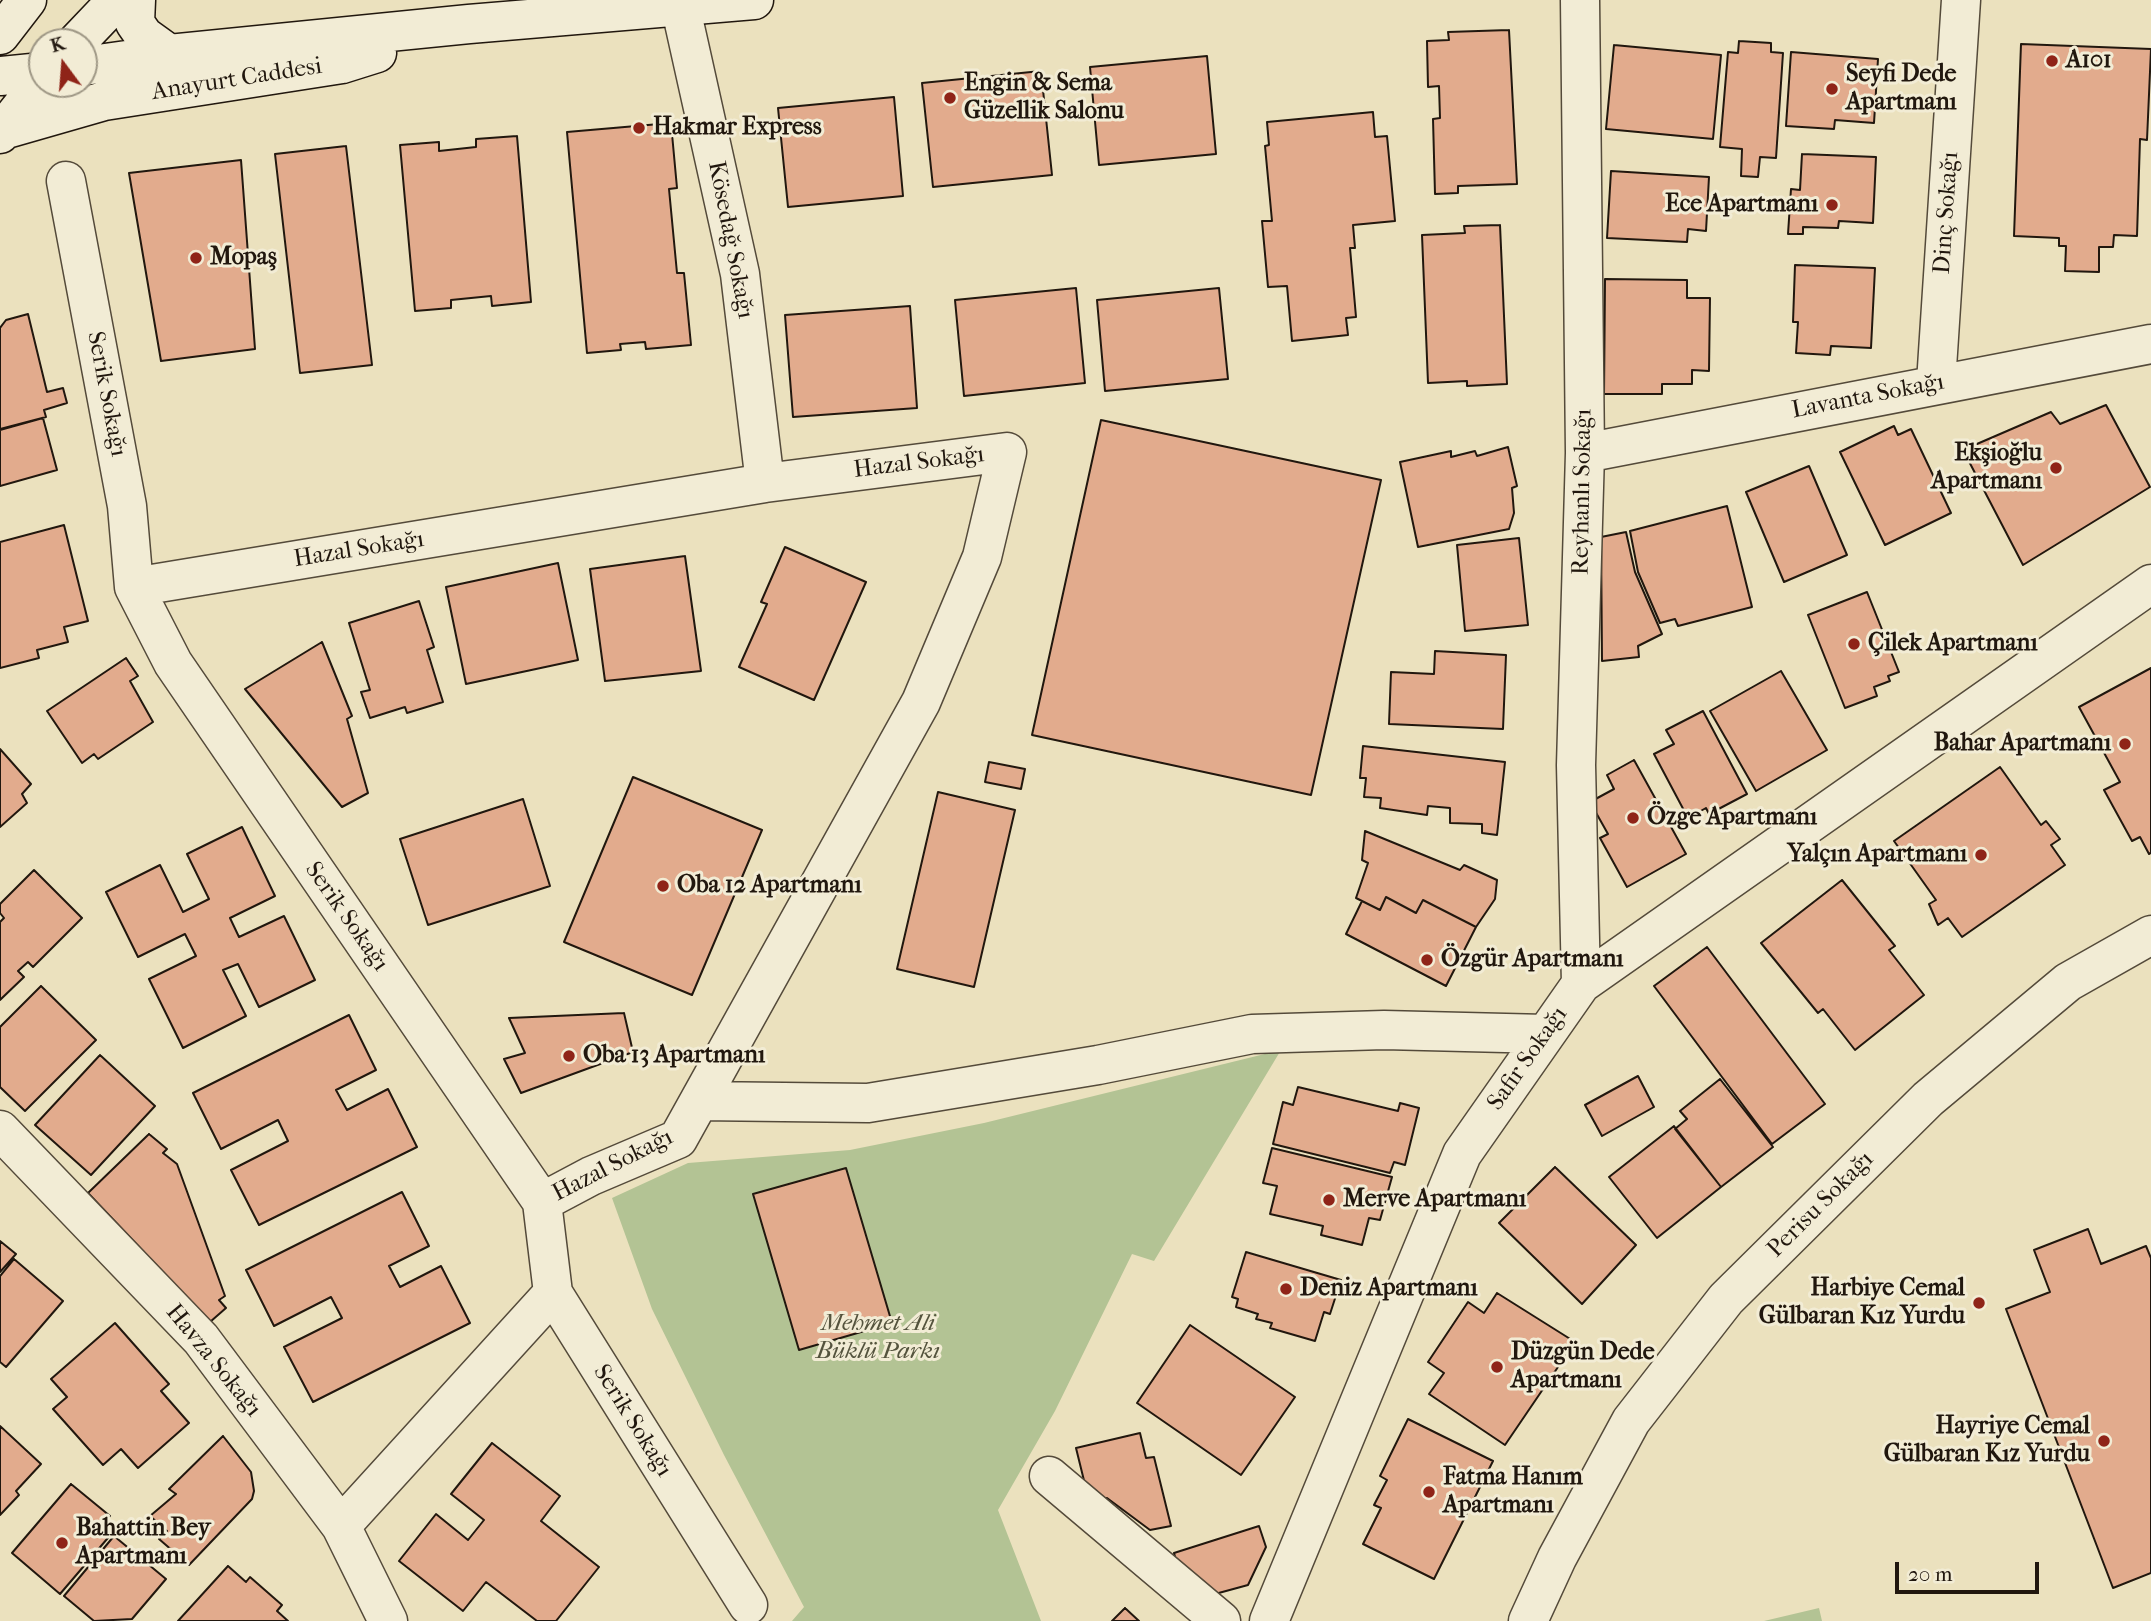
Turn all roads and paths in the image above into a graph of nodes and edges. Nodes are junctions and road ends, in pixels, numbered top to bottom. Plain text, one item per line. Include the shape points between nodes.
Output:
1 (27, 0) edge
2 (117, 0) edge
3 (136, 0) edge
4 (754, 0) edge
5 (1580, 0) edge
6 (1961, 0) edge
7 (679, 4) edge
8 (469, 24) junction
9 (90, 28) edge
10 (0, 35) edge
11 (169, 54) junction
12 (98, 64) edge
13 (28, 73) edge
14 (0, 76) edge
15 (28, 98) edge
16 (1, 132) edge
17 (66, 181) dead end
18 (2151, 344) edge
19 (1937, 383) junction
20 (1585, 453) junction
21 (765, 483) junction
22 (2151, 584) edge
23 (134, 587) junction
24 (2151, 935) edge
25 (1581, 984) junction
26 (1546, 1034) junction
27 (699, 1101) junction
28 (0, 1130) edge
29 (542, 1202) junction
30 (553, 1293) junction
31 (1049, 1476) dead end
32 (341, 1526) junction
33 (748, 1605) dead end
34 (388, 1621) edge
35 (1221, 1621) edge
36 (1269, 1621) edge
37 (1528, 1621) edge

1 - 10 street
2 - 9 street
3 - 11 street via 135,23 144,36
4 - 7 street, Anayurt Caddesi
5 - 20 street, Reyhanlı Sokağı
6 - 19 street, Dinç Sokağı
7 - 8 street, Anayurt Caddesi
7 - 21 street, Kösedağ Sokağı via 740,274
8 - 11 street, Anayurt Caddesi
8 - 16 street, Anayurt Caddesi via 342,64 104,101
11 - 12 street, Anayurt Caddesi
13 - 14 street
15 - 16 street
17 - 23 street, Serik Sokağı via 127,506
18 - 19 street, Lavanta Sokağı
19 - 20 street, Lavanta Sokağı
20 - 25 street, Reyhanlı Sokağı via 1576,765
21 - 23 street, Hazal Sokağı
21 - 27 street, Hazal Sokağı via 1007,452 982,557 921,702
22 - 25 street, Safir Sokağı
23 - 29 street, Serik Sokağı via 181,674
24 - 37 street, Perisu Sokağı via 2068,982 1928,1099 1726,1300 1631,1421
25 - 26 street, Safir Sokağı
26 - 27 street via 1384,1030 1252,1034 868,1103
26 - 36 street, Safir Sokağı via 1462,1154
27 - 29 street, Hazal Sokağı via 678,1139
28 - 32 street, Havza Sokağı via 201,1339
29 - 30 street, Serik Sokağı
30 - 32 street
30 - 33 street, Serik Sokağı
31 - 35 street
32 - 34 street, Havza Sokağı

